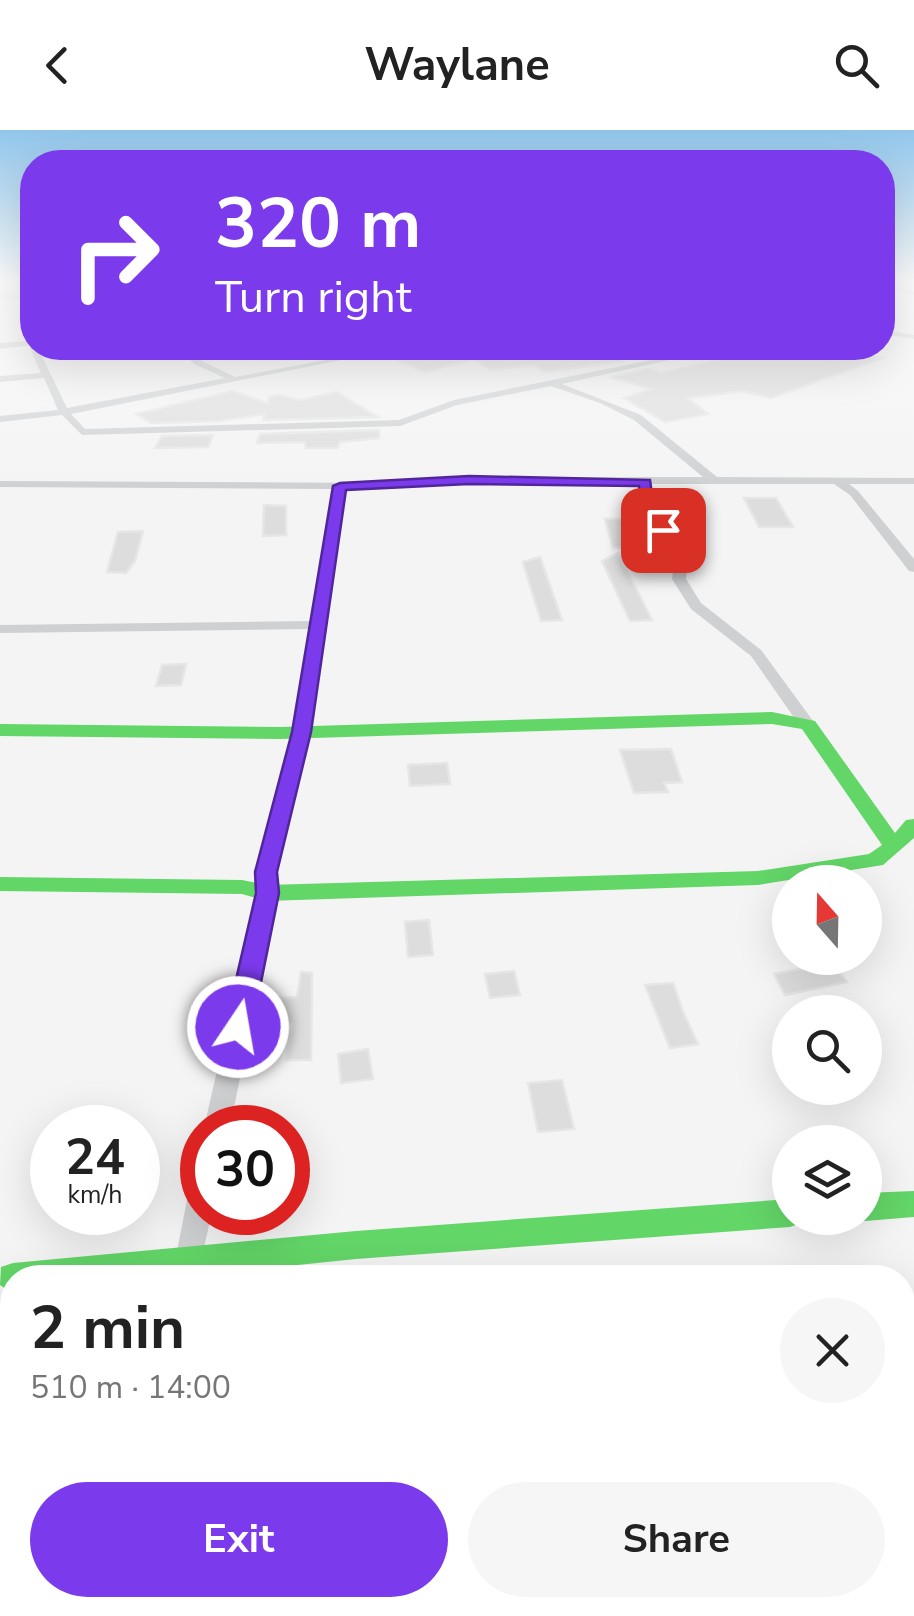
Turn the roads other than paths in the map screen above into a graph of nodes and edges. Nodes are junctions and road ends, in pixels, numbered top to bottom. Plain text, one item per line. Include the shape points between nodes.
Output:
1 (40, 360) edge
2 (194, 360) edge
3 (331, 360) edge
4 (662, 360) edge
5 (47, 374) junction
6 (233, 378) junction
7 (0, 379) edge
8 (552, 383) junction
9 (64, 412) junction
10 (0, 419) edge
11 (838, 481) junction
12 (914, 481) edge
13 (645, 482) junction
14 (717, 482) junction
15 (0, 484) edge
16 (340, 486) junction
17 (914, 568) edge
18 (321, 625) junction
19 (0, 629) edge
20 (808, 724) junction
21 (0, 730) edge
22 (302, 732) junction
23 (914, 825) edge
24 (894, 847) junction
25 (0, 884) edge
26 (267, 893) junction
27 (222, 1105) edge
28 (914, 1204) edge
29 (882, 1206) edge
30 (772, 1214) edge
31 (194, 1235) edge
32 (188, 1265) edge
33 (221, 1265) edge

1 - 5 street
2 - 6 street
3 - 6 street
4 - 8 street
5 - 7 street
5 - 9 street
6 - 9 street
8 - 9 street via 400,422 82,432
8 - 14 street via 604,398
9 - 10 street
11 - 12 street
11 - 14 street
11 - 17 street
13 - 14 street
13 - 16 street
13 - 20 street via 648,518 681,562 679,579 696,606 756,652
15 - 16 street
16 - 18 street
18 - 19 street
18 - 22 street
20 - 22 street via 742,717
20 - 24 street
21 - 22 street
22 - 26 street via 266,872
23 - 24 street
24 - 26 street via 876,860 758,878
25 - 26 street via 242,887
26 - 27 street
28 - 29 street
30 - 33 street via 356,1245
31 - 32 street

